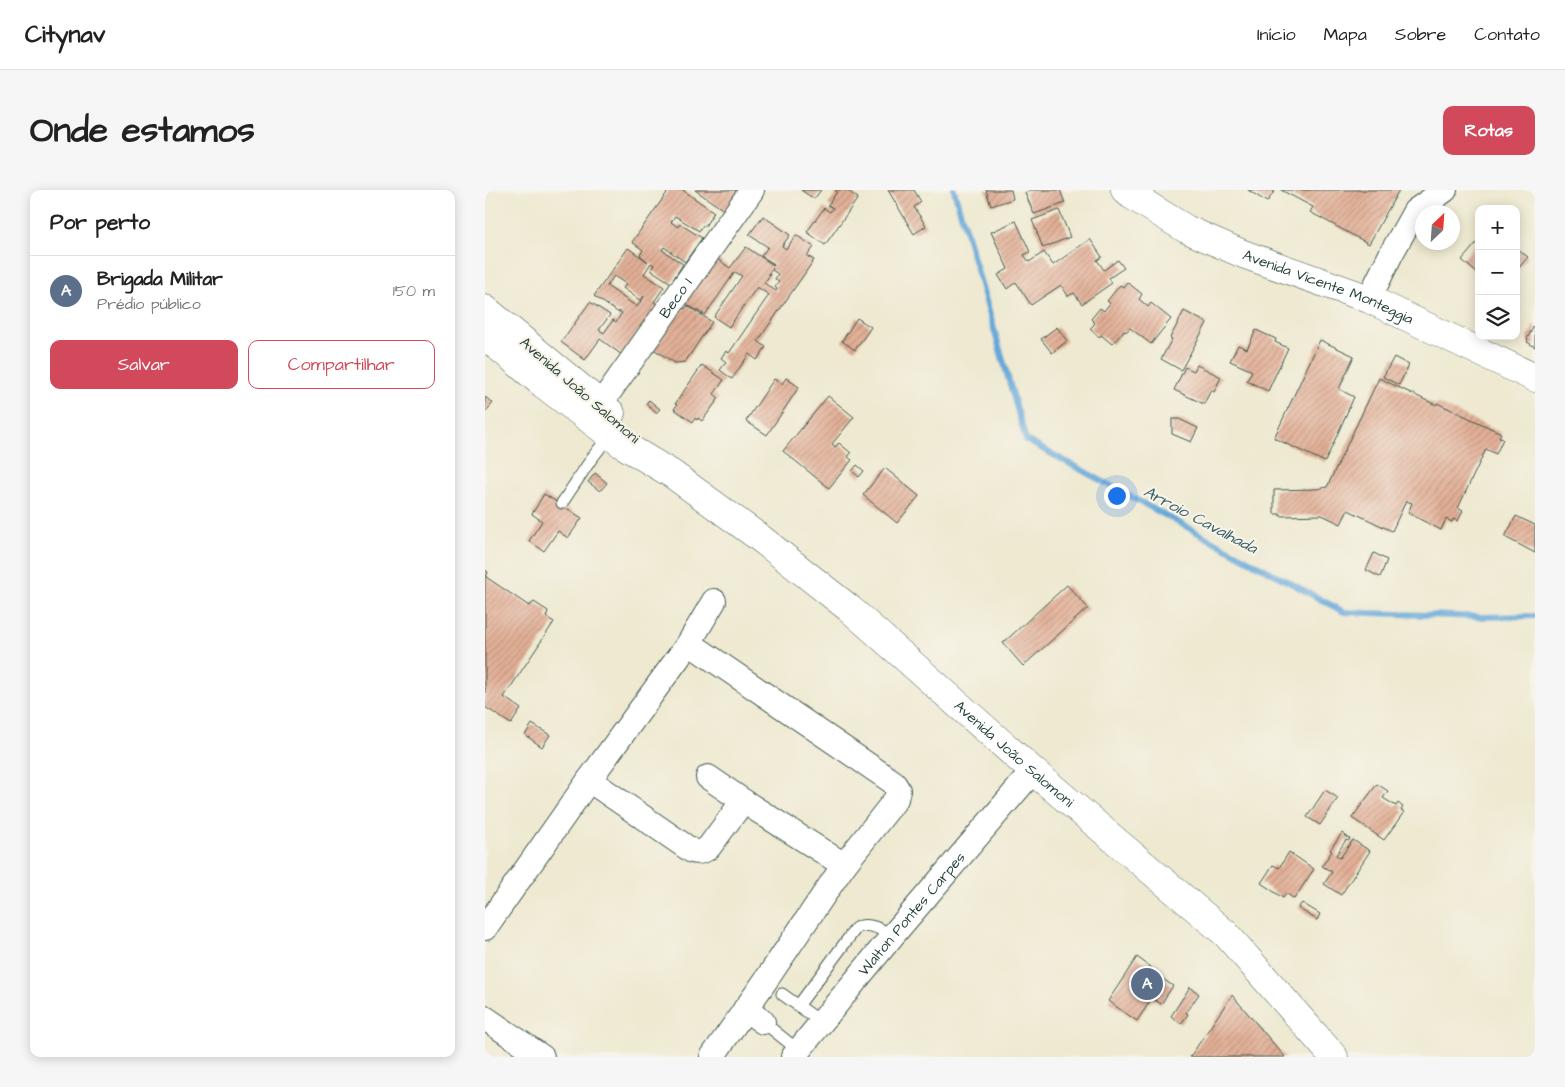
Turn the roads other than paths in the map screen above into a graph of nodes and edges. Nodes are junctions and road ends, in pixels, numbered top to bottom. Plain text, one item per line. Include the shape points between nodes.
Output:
1 (752, 190) edge
2 (1125, 190) edge
3 (1445, 190) edge
4 (1369, 300) junction
5 (485, 309) edge
6 (485, 336) edge
7 (1535, 378) edge
8 (600, 404) junction
9 (610, 435) junction
10 (672, 474) junction
11 (562, 503) dead end
12 (714, 601) dead end
13 (689, 643) junction
14 (1033, 771) junction
15 (708, 777) dead end
16 (589, 780) junction
17 (743, 801) junction
18 (844, 864) junction
19 (485, 928) edge
20 (893, 935) junction
21 (782, 993) junction
22 (754, 1016) junction
23 (485, 1018) edge
24 (821, 1022) junction
25 (795, 1053) edge
26 (542, 1057) edge
27 (712, 1057) edge
28 (1334, 1057) edge

1 - 8 street, Beco 1
2 - 4 main road, Avenida Vicente Monteggia via 1194,232 1243,254
3 - 4 street via 1415,210
4 - 7 main road, Avenida Vicente Monteggia
5 - 8 main road, Avenida João Salomoni
6 - 9 main road, Avenida João Salomoni
8 - 10 main road, Avenida João Salomoni via 629,428
9 - 10 main road, Avenida João Salomoni
9 - 11 lane
10 - 14 main road, Avenida João Salomoni via 851,609
12 - 13 street
13 - 16 street
13 - 18 street via 893,782 898,790 896,798
14 - 20 street, Walton Pontes Carpes
14 - 28 main road, Avenida João Salomoni via 1226,934
15 - 17 street
16 - 17 street via 698,853 709,847
16 - 19 street
17 - 18 street
18 - 21 street
20 - 21 lane via 861,924
20 - 24 street, Walton Pontes Carpes
21 - 22 street
21 - 24 lane
22 - 25 lane
22 - 27 street
23 - 26 street
24 - 25 street, Walton Pontes Carpes

